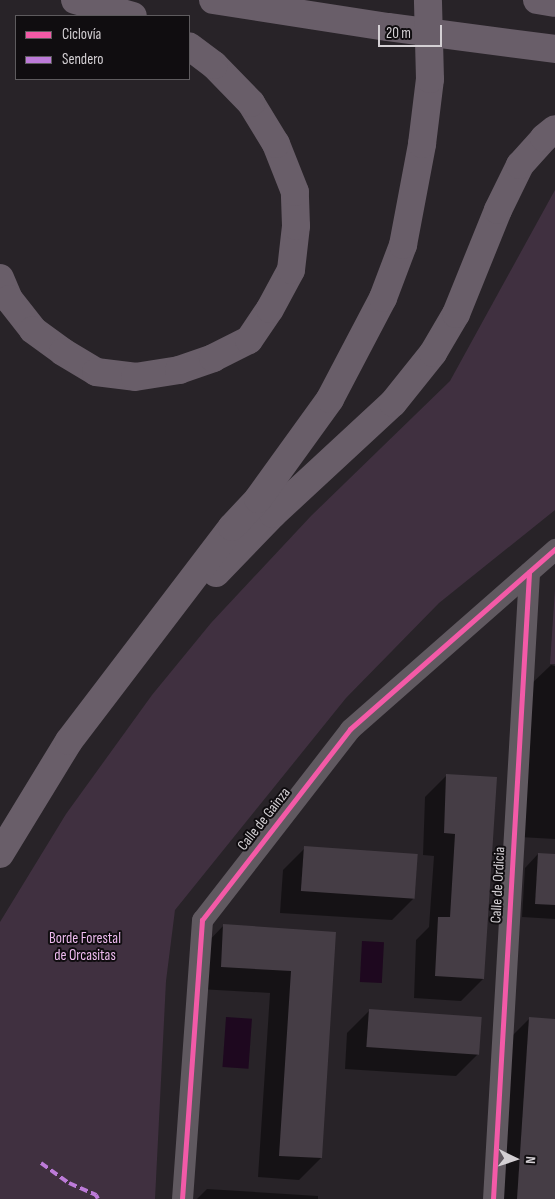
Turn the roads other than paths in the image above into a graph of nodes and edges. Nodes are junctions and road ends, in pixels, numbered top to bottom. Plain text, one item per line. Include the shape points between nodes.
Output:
1 (75, 0) edge
2 (213, 0) edge
3 (428, 0) edge
4 (537, 0) edge
5 (555, 3) edge
6 (129, 15) edge
7 (190, 47) edge
8 (555, 49) edge
9 (555, 129) edge
10 (0, 278) edge
11 (555, 549) edge
12 (529, 572) junction
13 (125, 668) junction
14 (0, 854) edge
15 (182, 1199) edge
16 (492, 1199) edge

1 - 6 highway
2 - 8 highway
3 - 13 highway, bridge via 430,79 422,144 403,245 383,298 330,399 258,499 232,527
4 - 5 highway
7 - 10 highway via 214,65 251,103 276,144 295,192 296,226 291,270 249,340 179,370 134,377 96,372 33,330 9,299
9 - 13 highway via 520,164 456,314 428,360 393,403 273,514
11 - 12 street, Calle de Gainza
12 - 15 street, Calle de Gainza via 350,729 202,920
12 - 16 street, Calle de Ordicia
13 - 14 highway via 69,741

